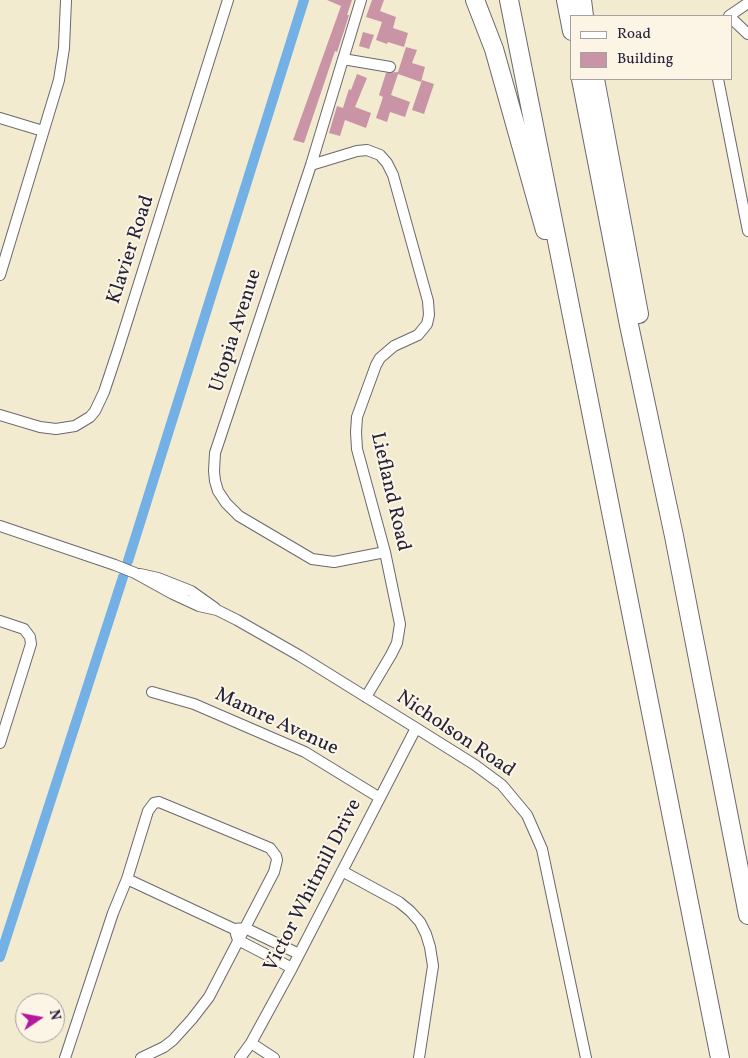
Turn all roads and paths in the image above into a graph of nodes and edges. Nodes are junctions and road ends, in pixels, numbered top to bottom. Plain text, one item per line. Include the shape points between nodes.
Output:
1 (66, 0) edge
2 (228, 0) edge
3 (361, 0) edge
4 (475, 0) edge
5 (509, 0) edge
6 (566, 0) edge
7 (582, 0) edge
8 (748, 3) edge
9 (584, 15) edge
10 (730, 15) edge
11 (733, 20) edge
12 (570, 21) edge
13 (748, 34) edge
14 (343, 59) junction
15 (390, 67) dead end
16 (581, 80) edge
17 (595, 80) edge
18 (718, 80) edge
19 (0, 118) edge
20 (43, 131) junction
21 (311, 165) junction
22 (748, 231) edge
23 (0, 275) edge
24 (583, 365) junction
25 (0, 415) edge
26 (0, 526) edge
27 (674, 536) junction
28 (385, 552) junction
29 (0, 621) edge
30 (152, 692) dead end
31 (366, 697) junction
32 (416, 728) junction
33 (0, 743) edge
34 (380, 798) junction
35 (342, 871) junction
36 (127, 879) junction
37 (748, 915) edge
38 (239, 928) junction
39 (238, 940) junction
40 (299, 954) junction
41 (292, 968) junction
42 (251, 1043) junction
43 (65, 1058) edge
44 (141, 1058) edge
45 (240, 1058) edge
46 (274, 1058) edge
47 (419, 1058) edge
48 (586, 1058) edge
49 (720, 1058) edge

1 - 20 street via 59,80
2 - 25 street, Klavier Road via 118,350 95,411 75,426 56,429
3 - 14 street, Utopia Avenue
4 - 24 highway via 506,87
5 - 24 highway
6 - 12 highway
7 - 9 highway
8 - 10 street
11 - 13 street
14 - 15 street
14 - 21 street, Utopia Avenue
16 - 27 highway
17 - 27 highway via 660,430
18 - 22 street
19 - 20 street
20 - 23 street
21 - 28 street, Liefland Road via 367,150 380,155 387,163 428,301 427,324 418,335 394,346 380,358 357,417 357,449
21 - 28 street, Utopia Avenue via 215,453 215,481 226,503 239,516 312,559 334,562
24 - 49 highway
26 - 31 street, Nicholson Road via 191,591 217,610
27 - 37 highway
28 - 31 street, Liefland Road via 398,612 399,634 391,655
29 - 33 street via 24,630 31,644
30 - 34 street, Mamre Avenue via 194,704 318,758
31 - 32 street, Nicholson Road
32 - 34 street, Victor Whitmill Drive
32 - 48 street, Nicholson Road via 502,785 519,803 534,828 547,868
34 - 35 street, Victor Whitmill Drive
35 - 40 street, Victor Whitmill Drive
35 - 47 street via 399,902 420,922 426,934 433,966
36 - 38 street
36 - 38 street via 148,811 154,803 165,803 270,848 278,860 274,872
36 - 43 street
38 - 39 street
38 - 40 street
39 - 41 street
39 - 44 street via 209,997 192,1019 164,1047
40 - 41 street, Victor Whitmill Drive
41 - 42 street, Victor Whitmill Drive
42 - 45 street, Victor Whitmill Drive
42 - 46 street

